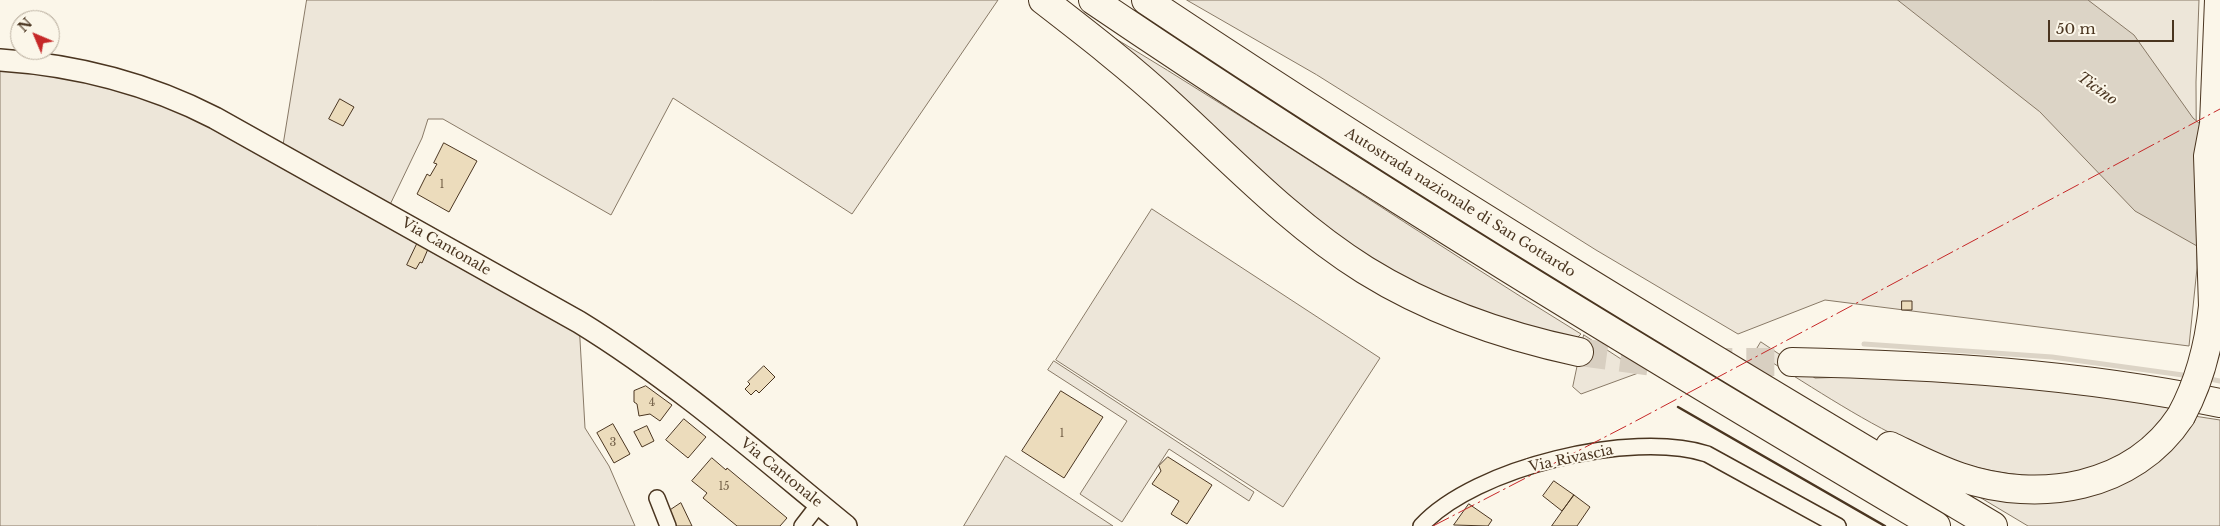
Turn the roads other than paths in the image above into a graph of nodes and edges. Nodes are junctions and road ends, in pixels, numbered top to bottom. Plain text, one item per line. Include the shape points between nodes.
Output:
1 (1043, 0) edge
2 (1093, 0) edge
3 (1146, 0) edge
4 (2219, 0) edge
5 (0, 60) edge
6 (2214, 124) junction
7 (2220, 165) edge
8 (1580, 352) tunnel mouth
9 (1792, 362) tunnel mouth
10 (1725, 365) junction
11 (2220, 403) edge
12 (657, 498) dead end
13 (819, 504) junction
14 (1819, 521) edge
15 (668, 526) edge
16 (802, 526) edge
17 (846, 526) edge
18 (1421, 526) edge
19 (1838, 526) edge
20 (1936, 526) edge
21 (1993, 526) edge

1 - 8 highway via 1146,82 1301,224 1358,265 1413,297 1477,324
2 - 20 highway via 1434,222
3 - 10 highway, Autostrada nazionale di San Gottardo via 1506,233
4 - 6 highway
5 - 13 main road, Via Cantonale via 38,62 119,79 183,102 215,118 629,353
6 - 7 highway
6 - 10 highway, bridge via 2208,156 2213,306 2200,374 2172,430 2154,449 2115,474 2070,487 2037,490 2007,488 1960,477
9 - 11 highway via 1876,363 1997,371 2070,378
10 - 21 highway
12 - 15 street
13 - 16 street
13 - 17 main road, Via Cantonale
14 - 18 street, Via Rivascia via 1707,454 1693,449 1647,446 1594,451 1492,480 1458,497
14 - 19 street, Via Rivascia

